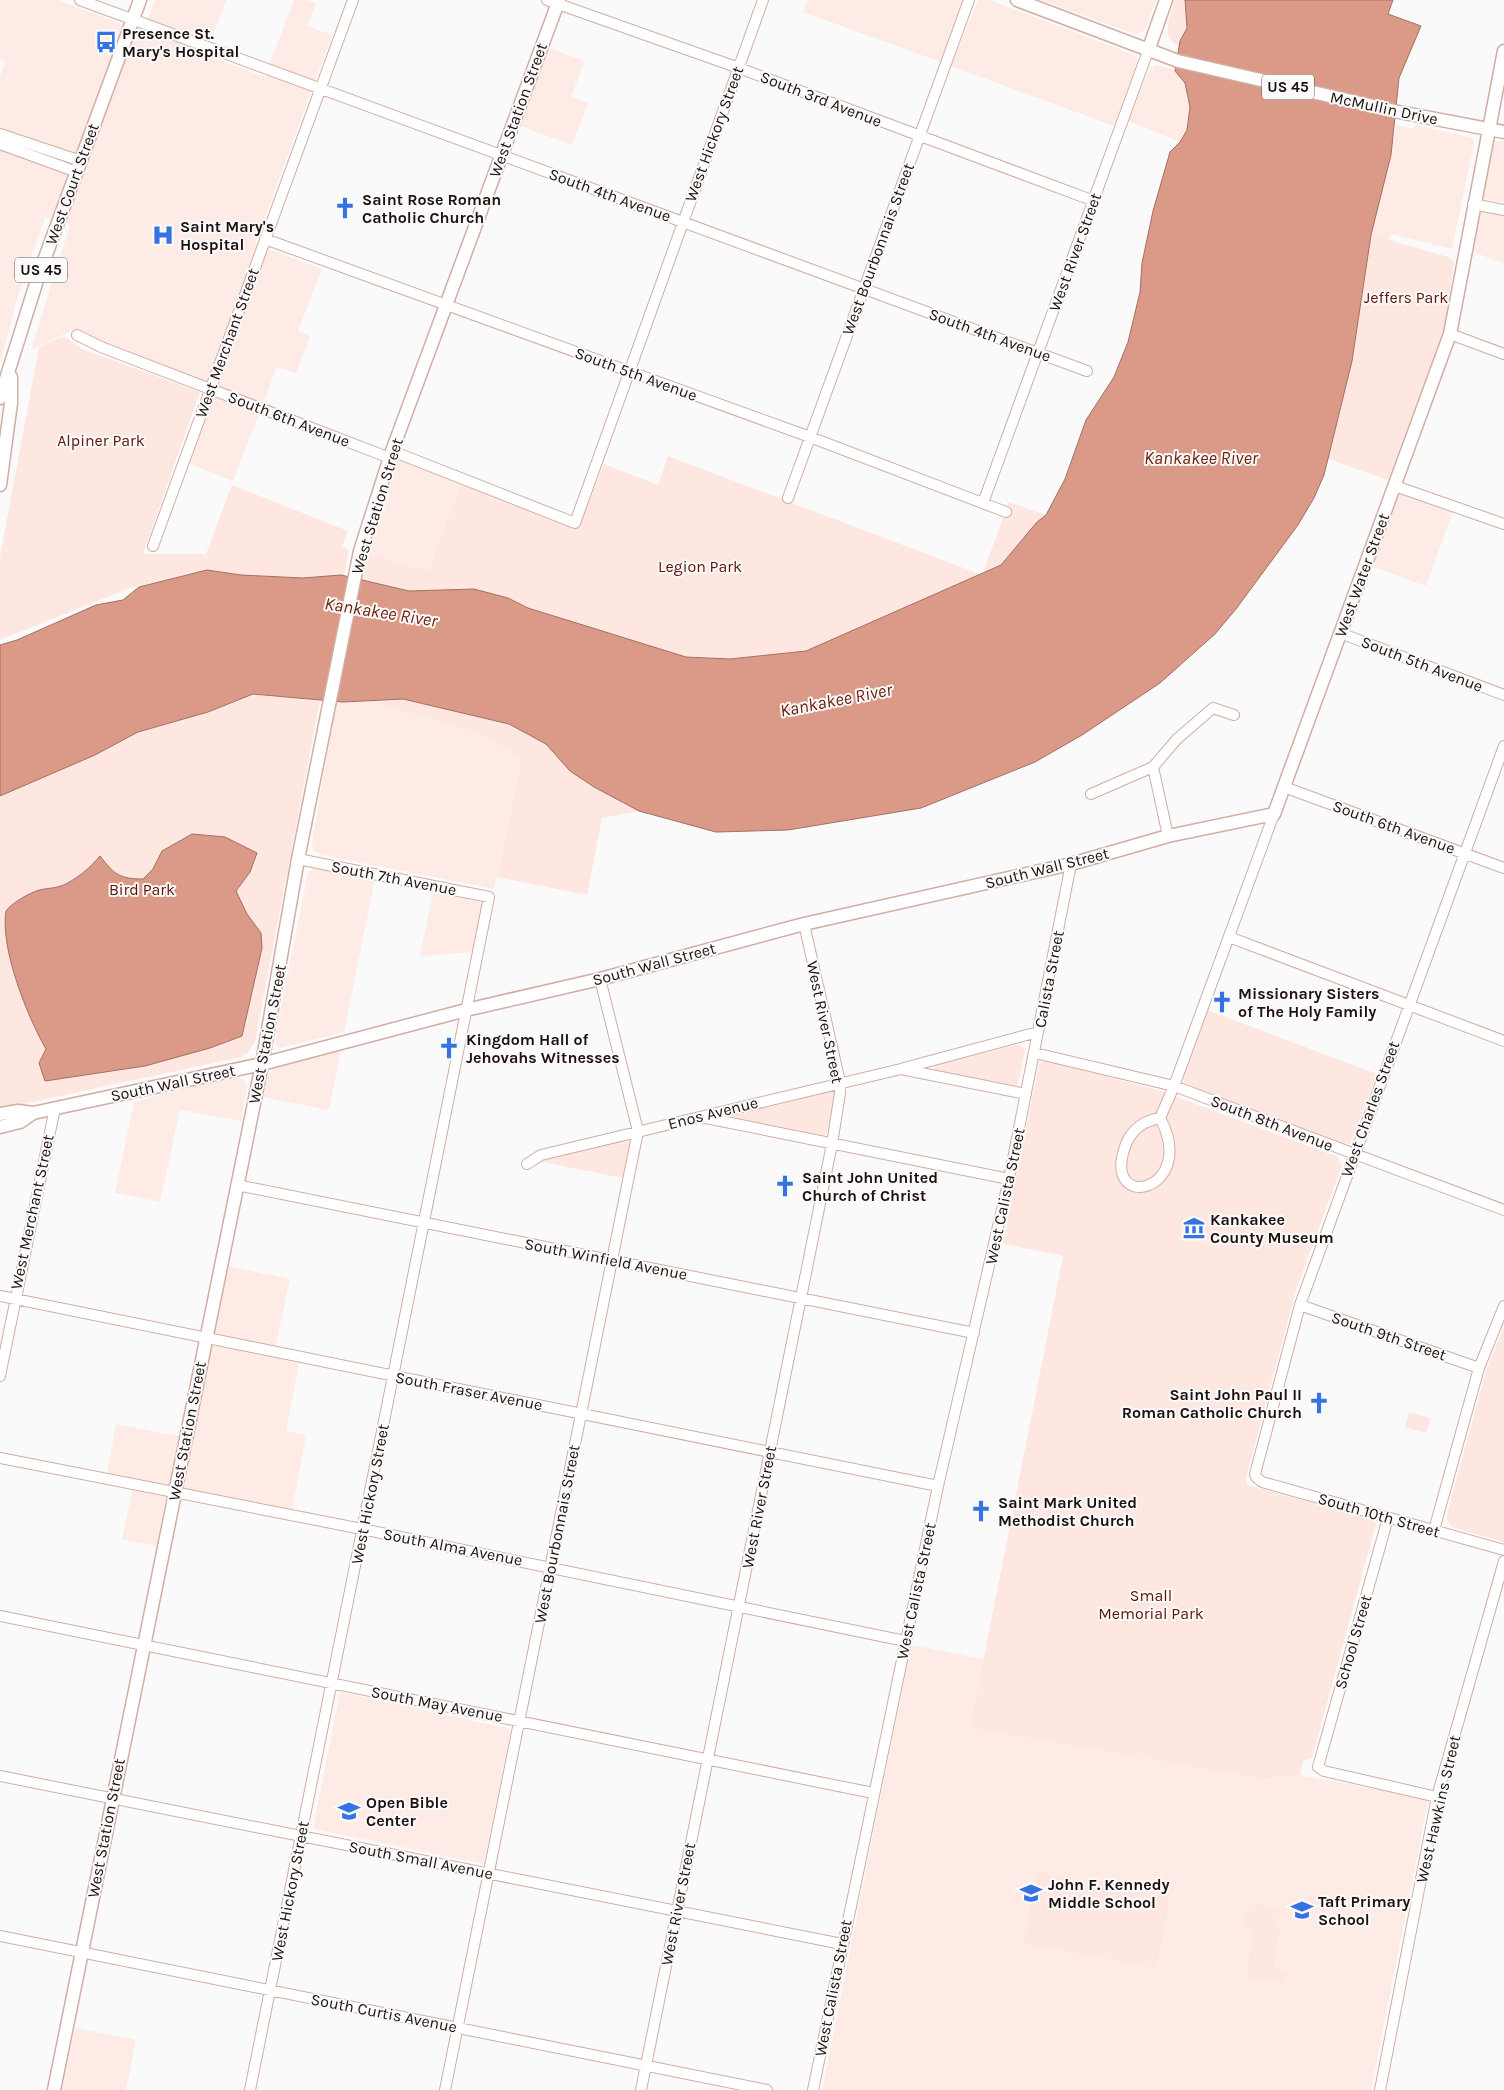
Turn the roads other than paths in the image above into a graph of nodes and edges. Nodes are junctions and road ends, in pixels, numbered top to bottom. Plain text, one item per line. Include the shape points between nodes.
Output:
1 (80, 0) edge
2 (140, 0) edge
3 (353, 0) edge
4 (763, 0) edge
5 (969, 0) edge
6 (1017, 0) edge
7 (1166, 0) edge
8 (554, 1) edge
9 (133, 20) junction
10 (1504, 50) edge
11 (1148, 51) junction
12 (739, 68) junction
13 (321, 88) junction
14 (1488, 129) junction
15 (1504, 132) edge
16 (0, 134) edge
17 (919, 136) junction
18 (0, 144) edge
19 (502, 154) junction
20 (79, 167) junction
21 (1094, 201) junction
22 (1473, 204) junction
23 (1504, 210) edge
24 (683, 222) junction
25 (265, 239) junction
26 (864, 289) junction
27 (446, 305) junction
28 (1450, 334) junction
29 (77, 335) dead end
30 (1038, 353) junction
31 (1504, 354) edge
32 (11, 370) junction
33 (629, 371) junction
34 (1087, 371) dead end
35 (210, 389) junction
36 (0, 398) edge
37 (810, 437) junction
38 (391, 455) junction
39 (0, 485) edge
40 (1395, 486) junction
41 (788, 498) dead end
42 (983, 503) junction
43 (1006, 512) dead end
44 (575, 523) joint
45 (1504, 524) edge
46 (153, 546) dead end
47 (1340, 633) junction
48 (1504, 695) edge
49 (1234, 715) dead end
50 (1504, 746) edge
51 (1152, 767) junction
52 (1284, 787) junction
53 (1092, 794) dead end
54 (1274, 814) junction
55 (1168, 836) junction
56 (1465, 853) junction
57 (298, 859) junction
58 (1071, 864) junction
59 (1504, 868) edge
60 (489, 897) joint
61 (804, 924) junction
62 (1229, 937) junction
63 (600, 979) junction
64 (1408, 1005) junction
65 (466, 1010) junction
66 (1038, 1032) junction
67 (1504, 1041) edge
68 (1034, 1053) junction
69 (262, 1064) junction
70 (901, 1069) junction
71 (840, 1082) junction
72 (1174, 1086) junction
73 (1026, 1094) junction
74 (55, 1108) junction
75 (34, 1113) junction
76 (0, 1114) edge
77 (698, 1116) junction
78 (1160, 1118) junction
79 (0, 1127) edge
80 (638, 1131) junction
81 (832, 1144) junction
82 (1354, 1153) junction
83 (527, 1164) dead end
84 (1009, 1179) junction
85 (237, 1185) junction
86 (1504, 1210) edge
87 (424, 1223) junction
88 (612, 1260) junction
89 (0, 1296) edge
90 (801, 1298) junction
91 (14, 1299) junction
92 (1300, 1305) junction
93 (1504, 1306) edge
94 (974, 1333) junction
95 (206, 1338) junction
96 (1479, 1368) junction
97 (0, 1376) edge
98 (393, 1376) junction
99 (581, 1414) junction
100 (770, 1452) junction
101 (0, 1458) edge
102 (1256, 1477) joint
103 (938, 1486) junction
104 (175, 1491) junction
105 (1388, 1518) junction
106 (362, 1529) junction
107 (1434, 1530) junction
108 (1504, 1550) edge
109 (1504, 1561) edge
110 (550, 1567) junction
111 (739, 1605) junction
112 (0, 1616) edge
113 (905, 1641) junction
114 (144, 1645) junction
115 (332, 1683) junction
116 (520, 1721) junction
117 (708, 1759) junction
118 (0, 1776) edge
119 (874, 1793) junction
120 (1437, 1797) junction
121 (112, 1798) junction
122 (301, 1836) junction
123 (489, 1874) junction
124 (677, 1911) junction
125 (0, 1936) edge
126 (842, 1944) junction
127 (81, 1952) junction
128 (270, 1990) junction
129 (458, 2028) junction
130 (646, 2066) junction
131 (54, 2090) edge
132 (250, 2090) edge
133 (445, 2090) edge
134 (641, 2090) edge
135 (768, 2090) edge
136 (813, 2090) edge
137 (1380, 2090) edge

1 - 9 street, South 4th Avenue
2 - 9 main road, West Court Street / US 45
3 - 13 street, West Merchant Street
4 - 12 street, West Hickory Street
5 - 17 street, West Bourbonnais Street
6 - 11 main road, US 45
7 - 11 main road, West River Street
8 - 12 street, South 3rd Avenue
8 - 19 main road, West Station Street
9 - 13 street, South 4th Avenue
9 - 20 main road, West Court Street / US 45
10 - 14 main road, West Water Street
11 - 14 main road, McMullin Drive / US 45 via 1178,61 1399,112
11 - 21 street, West River Street
12 - 17 street, South 3rd Avenue
12 - 24 street, West Hickory Street
13 - 19 street, South 4th Avenue
13 - 25 street, West Merchant Street
14 - 15 main road, McMullin Drive
14 - 22 main road, West Water Street
16 - 20 street
17 - 21 street, South 3rd Avenue
17 - 26 street, West Bourbonnais Street
18 - 20 street
19 - 24 street, South 4th Avenue
19 - 27 main road, West Station Street
20 - 32 main road, West Court Street / US 45 via 39,274
21 - 30 street, West River Street
22 - 23 street
22 - 28 main road, West Water Street
24 - 26 street, South 4th Avenue
24 - 33 street, West Hickory Street
25 - 27 street, South 5th Avenue
25 - 35 street, West Merchant Street
26 - 30 street, South 4th Avenue
26 - 37 street, West Bourbonnais Street
27 - 33 street, South 5th Avenue
27 - 38 main road, West Station Street
28 - 31 street
28 - 40 main road, West Water Street
29 - 35 street, South 6th Avenue
30 - 34 street, South 4th Avenue
30 - 42 street, West River Street
32 - 36 main road, West Court Street / US 45
32 - 39 main road, West Court Street / US 45 via 11,402
33 - 37 street, South 5th Avenue
33 - 44 street, West Hickory Street
35 - 38 street, South 6th Avenue
35 - 46 street, West Merchant Street
37 - 41 street, West Bourbonnais Street
37 - 42 street, South 5th Avenue
38 - 44 street, South 6th Avenue
38 - 57 main road, West Station Street via 360,551
40 - 45 street
40 - 47 main road, West Water Street
42 - 43 street, South 5th Avenue
47 - 48 street, South 5th Avenue
47 - 52 main road, West Water Street
49 - 51 street via 1213,708 1177,739
50 - 56 street, West Charles Street
51 - 53 street
51 - 55 street
52 - 54 main road, West Water Street
52 - 56 street, South 6th Avenue
54 - 55 main road, South Wall Street
54 - 62 street, West Water Street
55 - 58 main road, South Wall Street
56 - 59 street, South 6th Avenue
56 - 64 street, West Charles Street
57 - 60 street, South 7th Avenue
57 - 69 main road, West Station Street
58 - 61 main road, South Wall Street
58 - 66 street, Calista Street
60 - 65 street, West Hickory Street
61 - 63 main road, South Wall Street
61 - 71 street, West River Street
62 - 64 street
62 - 72 street, West Water Street
63 - 65 main road, South Wall Street
63 - 80 street, West Bourbonnais Street
64 - 67 street
64 - 82 street, West Charles Street
65 - 69 main road, South Wall Street
65 - 87 street, West Hickory Street
66 - 68 street, Calista Street
66 - 70 street, Enos Avenue
68 - 72 street, South 8th Avenue
68 - 73 street, Calista Street
69 - 74 main road, South Wall Street
69 - 85 main road, West Station Street
70 - 71 street, Enos Avenue
70 - 73 street, Enos Avenue
71 - 77 street, Enos Avenue
71 - 81 street, West River Street
72 - 78 street, West Water Street
72 - 82 street, South 8th Avenue
73 - 84 street, West Calista Street
74 - 75 main road, South Wall Street
74 - 91 street, West Merchant Street
75 - 76 main road, South Wall Street
75 - 79 main road, South Wall Street via 20,1122
77 - 80 street, Enos Avenue
77 - 81 street
78 - 78 street via 1140,1125 1130,1136 1121,1172 1132,1185 1151,1185 1162,1176 1171,1146
80 - 83 street, Enos Avenue via 541,1155
80 - 88 street, West Bourbonnais Street
81 - 84 street
81 - 90 street, West River Street
82 - 86 street, South 8th Avenue
82 - 92 street, West Charles Street
84 - 94 street, West Calista Street
85 - 87 street, South Winfield Avenue
85 - 95 main road, West Station Street
87 - 88 street, South Winfield Avenue
87 - 98 street, West Hickory Street
88 - 90 street, South Winfield Avenue
88 - 99 street, West Bourbonnais Street
89 - 91 street, South Fraser Avenue
90 - 94 street, South Winfield Avenue
90 - 100 street, West River Street
91 - 95 street, South Fraser Avenue
91 - 97 street, West Merchant Street
92 - 96 street, South 9th Street
92 - 102 street, West Charles Street
93 - 96 street
94 - 103 street, West Calista Street
95 - 98 street, South Fraser Avenue
95 - 104 main road, West Station Street
96 - 107 street
98 - 99 street, South Fraser Avenue
98 - 106 street, West Hickory Street
99 - 100 street, South Fraser Avenue
99 - 110 street, West Bourbonnais Street
100 - 103 street, South Fraser Avenue
100 - 111 street, West River Street
101 - 104 street, South Alma Avenue
102 - 105 street, South 10th Street via 1262,1482
103 - 113 street, West Calista Street
104 - 106 street, South Alma Avenue
104 - 114 main road, West Station Street
105 - 107 street, South 10th Street
105 - 120 street, School Street via 1318,1767
106 - 110 street, South Alma Avenue
106 - 115 street, West Hickory Street
107 - 108 street, South 10th Street
109 - 120 street, West Hawkins Street
110 - 111 street, South Alma Avenue
110 - 116 street, West Bourbonnais Street
111 - 113 street, South Alma Avenue
111 - 117 street, West River Street
112 - 114 street, South May Avenue
113 - 119 street, West Calista Street
114 - 115 street, South May Avenue
114 - 121 main road, West Station Street
115 - 116 street, South May Avenue
115 - 122 street, West Hickory Street
116 - 117 street, South May Avenue
116 - 123 street, West Bourbonnais Street
117 - 119 street, South May Avenue
117 - 124 street, West River Street
118 - 121 street, South Small Avenue
119 - 126 street, West Calista Street
120 - 137 street, West Hawkins Street
121 - 122 street, South Small Avenue
121 - 127 main road, West Station Street
122 - 123 street, South Small Avenue
122 - 128 street, West Hickory Street
123 - 124 street, South Small Avenue
123 - 129 street, West Bourbonnais Street
124 - 126 street, South Small Avenue
124 - 130 street, West River Street
125 - 127 street, South Curtis Avenue
126 - 136 street, West Calista Street
127 - 128 street, South Curtis Avenue
127 - 131 main road, West Station Street
128 - 129 street, South Curtis Avenue
128 - 132 street, West Hickory Street
129 - 130 street, South Curtis Avenue
129 - 133 street, West Bourbonnais Street
130 - 134 street, West River Street
130 - 135 street, South Curtis Avenue

